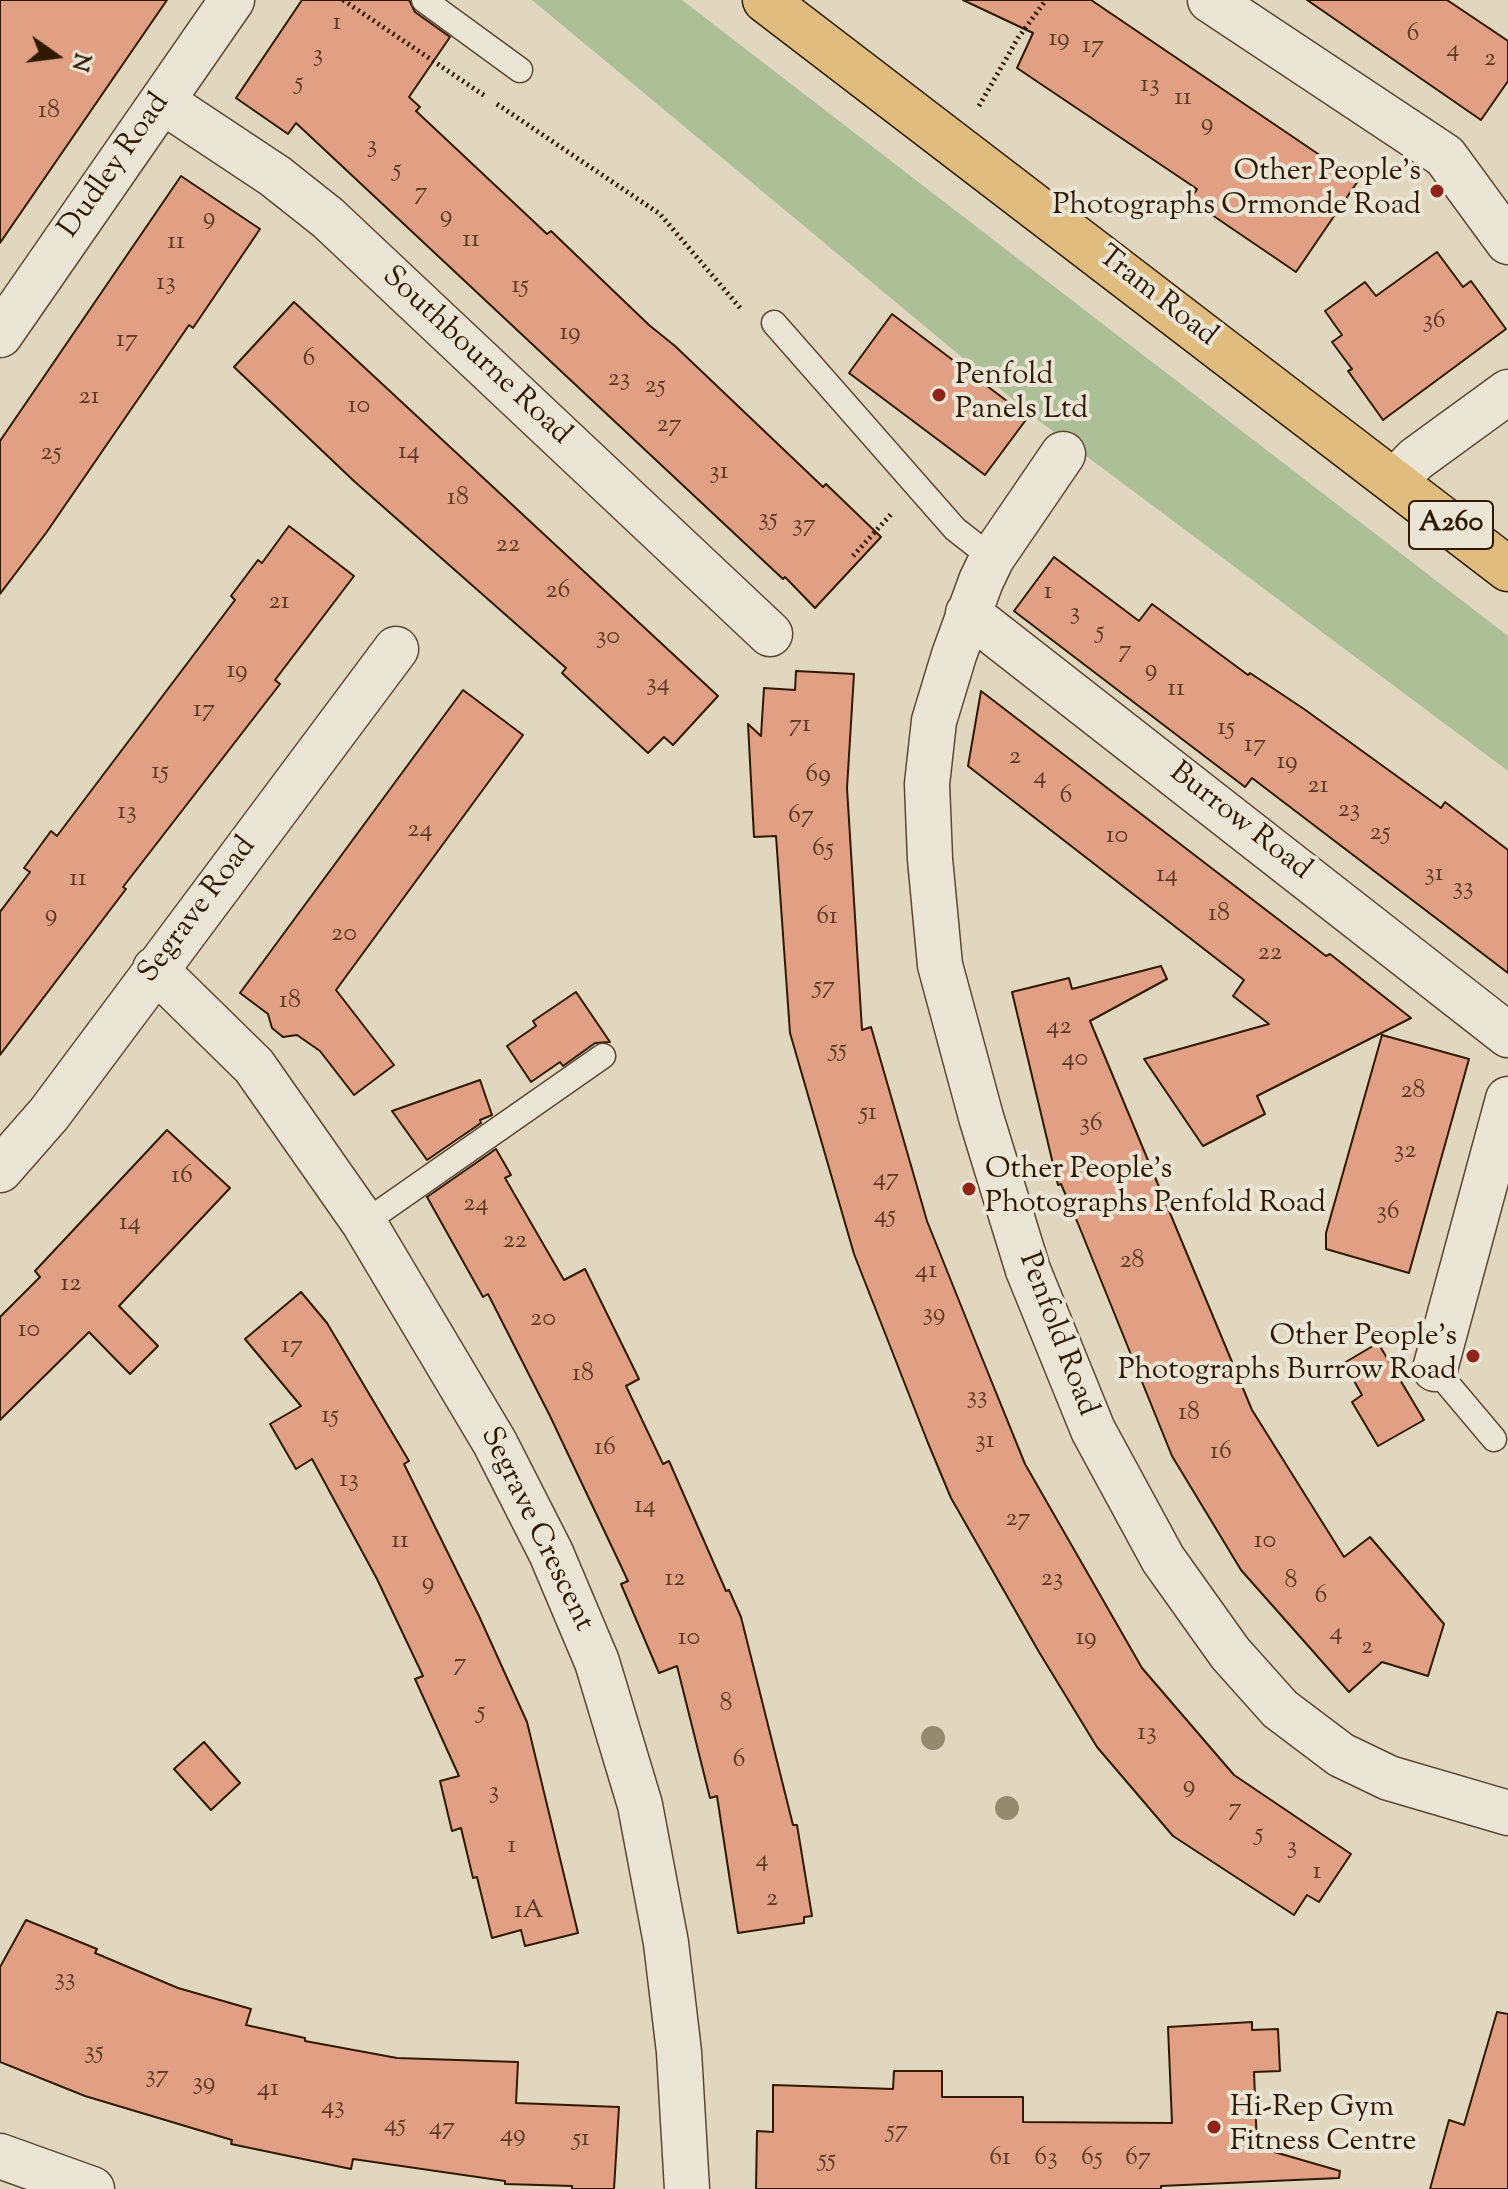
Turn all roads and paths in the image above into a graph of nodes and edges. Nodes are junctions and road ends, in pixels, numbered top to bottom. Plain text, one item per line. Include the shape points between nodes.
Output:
1 (232, 0) edge
2 (343, 0) edge
3 (424, 0) edge
4 (765, 0) edge
5 (1046, 0) edge
6 (1210, 0) edge
7 (520, 70) dead end
8 (162, 101) junction
9 (955, 144) junction
10 (1508, 242) edge
11 (762, 322) joint
12 (0, 335) edge
13 (1508, 392) edge
14 (1063, 454) dead end
15 (1394, 481) junction
16 (902, 503) dead end
17 (853, 556) dead end
18 (992, 558) junction
19 (1508, 569) edge
20 (968, 613) junction
21 (770, 634) dead end
22 (396, 649) dead end
23 (155, 969) junction
24 (1508, 1035) edge
25 (603, 1056) dead end
26 (1508, 1099) edge
27 (0, 1170) edge
28 (364, 1223) junction
29 (1435, 1369) joint
30 (1494, 1439) dead end
31 (1508, 1813) edge
32 (0, 2156) edge
33 (92, 2189) edge
34 (687, 2189) edge

1 - 8 street, Dudley Road
2 - 11 path via 660,214
3 - 7 lane
4 - 9 main road, Tram Road / A260
5 - 9 path
6 - 10 street via 1445,156
8 - 12 street, Dudley Road
8 - 21 street, Southbourne Road via 328,218
9 - 15 main road, Tram Road / A260
11 - 18 lane via 955,529
13 - 15 street
14 - 18 street, Penfold Road
15 - 19 main road, Tram Road / A260
16 - 17 path
18 - 20 street, Penfold Road
20 - 24 street, Burrow Road
20 - 31 street, Penfold Road via 934,721 927,784 940,965 1028,1270 1093,1430 1163,1559 1230,1653 1280,1709 1341,1755 1389,1778
22 - 23 street, Segrave Road
23 - 27 street, Segrave Road via 49,1114
23 - 28 street, Segrave Crescent via 254,1066
25 - 28 lane
26 - 29 street
28 - 34 street, Segrave Crescent via 495,1443 551,1553 597,1662 640,1805 666,1943
29 - 30 lane
32 - 33 street

